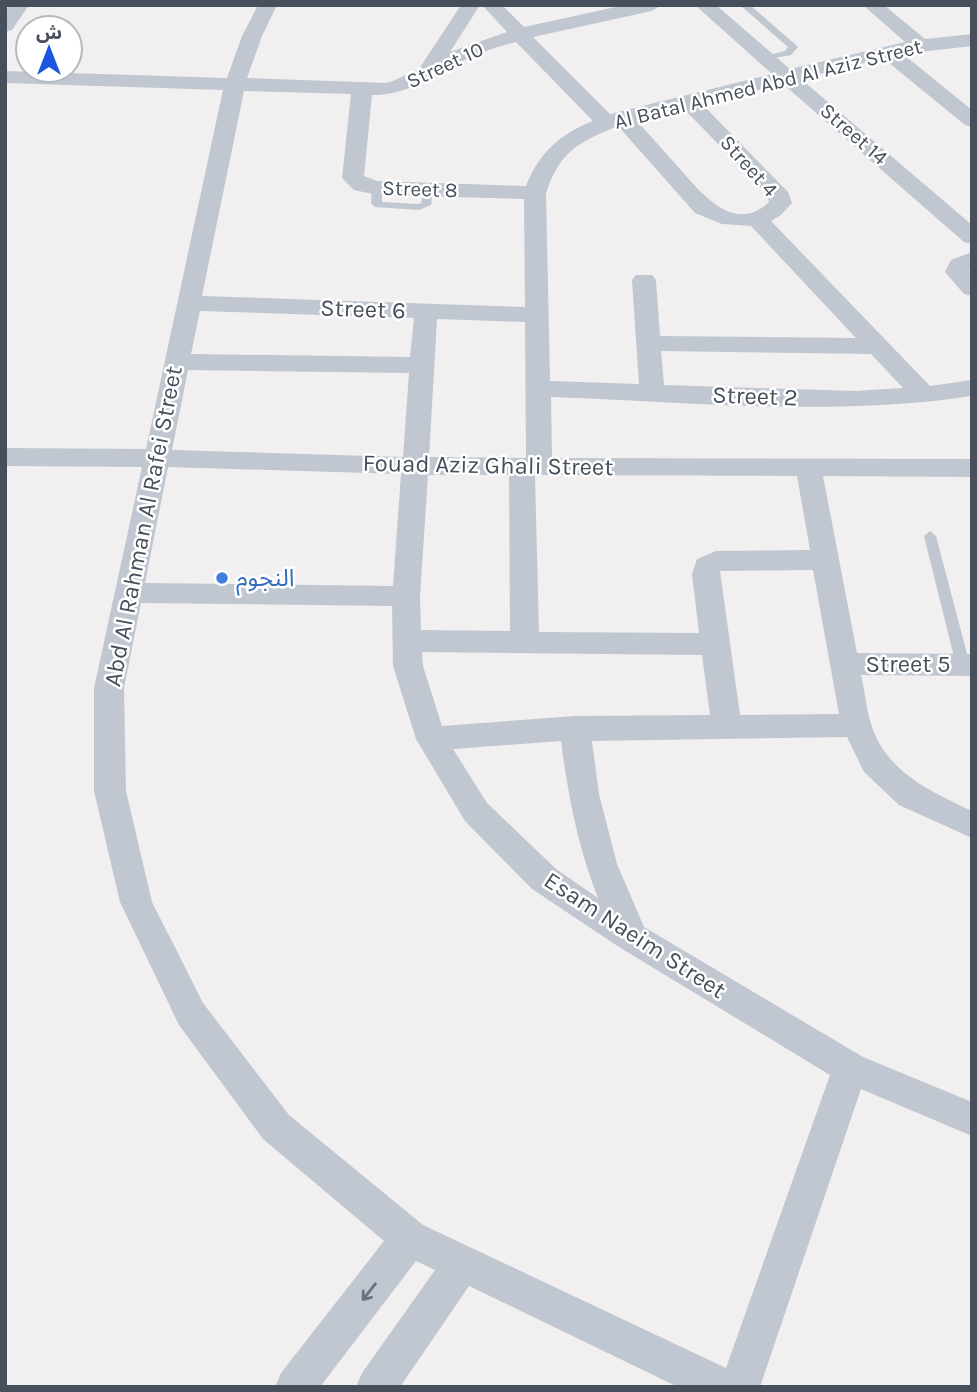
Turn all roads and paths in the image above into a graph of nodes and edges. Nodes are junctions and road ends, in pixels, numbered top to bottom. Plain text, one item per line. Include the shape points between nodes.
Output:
1 (20, 5) edge
2 (268, 5) edge
3 (471, 5) edge
4 (491, 5) edge
5 (652, 5) edge
6 (744, 5) edge
7 (872, 5) edge
8 (709, 6) edge
9 (5, 26) edge
10 (522, 36) junction
11 (972, 40) edge
12 (921, 46) junction
13 (888, 52) junction
14 (767, 58) junction
15 (426, 74) junction
16 (5, 77) edge
17 (789, 77) junction
18 (235, 83) junction
19 (362, 91) junction
20 (688, 102) junction
21 (615, 120) junction
22 (972, 121) edge
23 (536, 193) junction
24 (756, 218) junction
25 (972, 237) edge
26 (972, 259) edge
27 (643, 280) dead end
28 (972, 289) edge
29 (188, 303) junction
30 (426, 311) junction
31 (537, 315) junction
32 (648, 344) junction
33 (878, 346) junction
34 (176, 362) junction
35 (422, 365) junction
36 (972, 387) edge
37 (538, 389) junction
38 (652, 393) junction
39 (924, 395) junction
40 (5, 457) edge
41 (156, 458) junction
42 (415, 466) junction
43 (530, 466) junction
44 (808, 467) junction
45 (972, 468) edge
46 (930, 536) dead end
47 (826, 560) junction
48 (128, 593) junction
49 (406, 596) junction
50 (407, 641) junction
51 (525, 642) junction
52 (715, 645) junction
53 (845, 664) junction
54 (967, 665) edge
55 (856, 724) junction
56 (726, 726) junction
57 (575, 728) junction
58 (431, 739) junction
59 (972, 825) edge
60 (631, 937) junction
61 (849, 1068) junction
62 (972, 1119) edge
63 (411, 1238) junction
64 (462, 1264) junction
65 (295, 1387) edge
66 (376, 1387) edge
67 (722, 1387) edge
68 (740, 1387) edge

1 - 9 street
2 - 18 street, Abd Al Rahman Al Rafei Street
3 - 15 street
4 - 10 street, Street 4
5 - 10 street, Street 10
6 - 14 lane via 793,47 788,53
7 - 12 street
8 - 14 street, Street 14
10 - 15 street, Street 10 via 453,57
10 - 21 street, Street 4
11 - 12 street, Al Batal Ahmed Abd Al Aziz Street
12 - 13 street, Al Batal Ahmed Abd Al Aziz Street
13 - 17 street, Al Batal Ahmed Abd Al Aziz Street
13 - 22 street
14 - 17 street, Street 14
15 - 19 street, Street 10 via 398,86
16 - 18 street, Street 10
17 - 20 street, Al Batal Ahmed Abd Al Aziz Street
17 - 25 street, Street 14
18 - 19 street, Street 10
18 - 29 street, Abd Al Rahman Al Rafei Street
19 - 23 street, Street 8 via 353,178 362,185
20 - 21 street, Al Batal Ahmed Abd Al Aziz Street
20 - 24 street, Street 4 via 778,192 781,203 773,213
21 - 23 street, Al Batal Ahmed Abd Al Aziz Street via 572,139 545,163
21 - 24 street, Street 4 via 703,208 737,221
23 - 31 street, Al Batal Ahmed Abd Al Aziz Street
24 - 33 street
26 - 28 street via 959,265 957,272
27 - 32 street
29 - 30 street, Street 6
29 - 34 street, Abd Al Rahman Al Rafei Street
30 - 31 street, Street 6
30 - 35 street, Esam Naeim Street
31 - 37 street, Al Batal Ahmed Abd Al Aziz Street
32 - 33 street
32 - 38 street
33 - 39 street
34 - 35 street
34 - 41 street, Abd Al Rahman Al Rafei Street
35 - 42 street, Esam Naeim Street
36 - 39 street, Street 2
37 - 38 street, Street 2
37 - 43 street, Al Batal Ahmed Abd Al Aziz Street
38 - 39 street, Street 2 via 855,399
40 - 41 street, Fouad Aziz Ghali Street
41 - 42 street, Fouad Aziz Ghali Street
41 - 48 street, Abd Al Rahman Al Rafei Street
42 - 43 street, Fouad Aziz Ghali Street
42 - 49 street, Esam Naeim Street
43 - 44 street, Fouad Aziz Ghali Street
43 - 51 street, Al Batal Ahmed Abd Al Aziz Street
44 - 45 street, Fouad Aziz Ghali Street
44 - 47 street
46 - 54 lane
47 - 52 street via 716,561 708,566
47 - 53 street
48 - 49 street
48 - 63 street, Abd Al Rahman Al Rafei Street via 109,688 110,791 136,902 191,1014 276,1126
49 - 50 street, Esam Naeim Street
50 - 51 street
50 - 58 street, Esam Naeim Street via 408,666
51 - 52 street
52 - 56 street
53 - 54 street, Street 5
53 - 55 street
55 - 56 street
55 - 59 street via 875,763 910,796
56 - 57 street
57 - 58 street
57 - 60 street via 583,794 601,864
58 - 60 street, Esam Naeim Street via 476,812 544,879
60 - 61 street, Esam Naeim Street
61 - 62 street, Esam Naeim Street
61 - 68 street
63 - 64 street, Abd Al Rahman Al Rafei Street
63 -> 65 street
64 - 66 street
64 - 67 street, Abd Al Rahman Al Rafei Street

